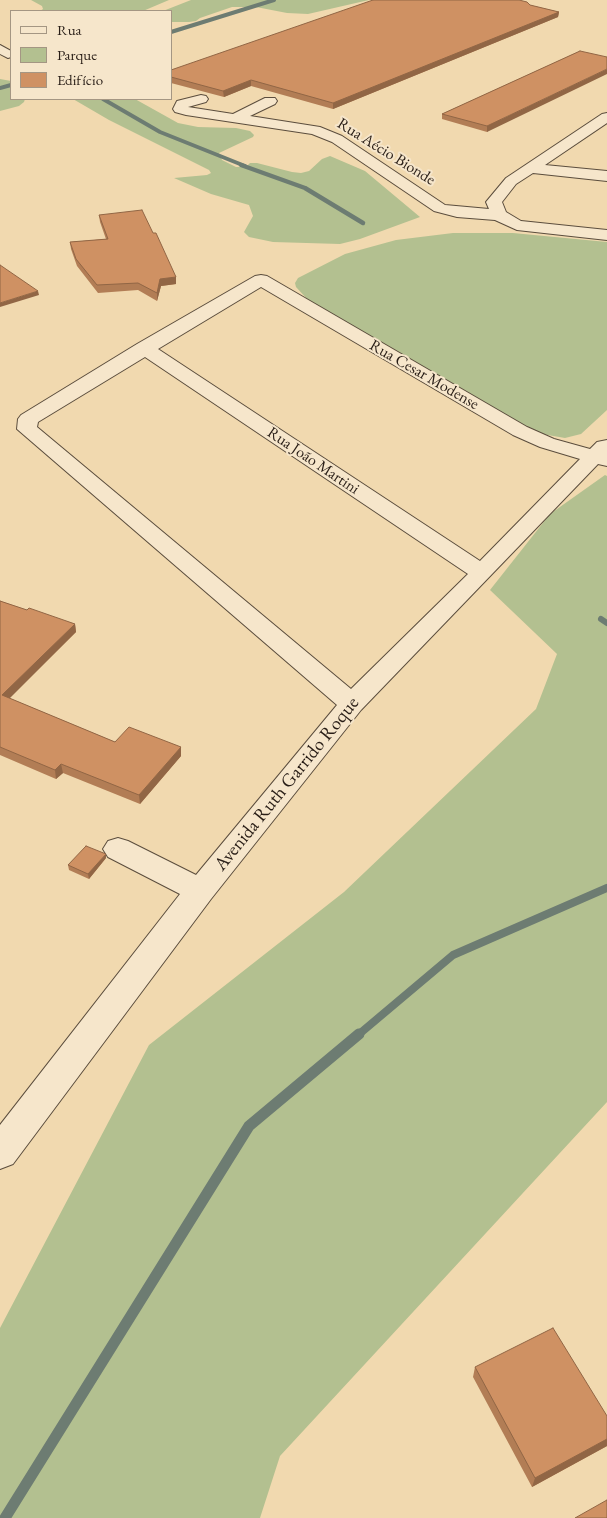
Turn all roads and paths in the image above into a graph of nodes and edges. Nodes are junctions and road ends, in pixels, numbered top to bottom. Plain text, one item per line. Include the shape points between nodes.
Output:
1 (197, 100) dead end
2 (270, 101) dead end
3 (607, 117) edge
4 (235, 118) junction
5 (591, 127) junction
6 (607, 128) edge
7 (531, 168) junction
8 (607, 176) edge
9 (500, 215) junction
10 (607, 234) edge
11 (144, 348) junction
12 (603, 453) edge
13 (482, 573) junction
14 (352, 704) junction
15 (118, 849) dead end
16 (200, 891) junction
17 (0, 1153) edge

1 - 4 street, Rua Aécio Bionde via 182,104 180,108
2 - 4 street
3 - 5 street
4 - 9 street, Rua Aécio Bionde via 316,130 337,139 440,208
5 - 6 street
5 - 7 street
7 - 8 street
7 - 9 street via 511,181 494,202
9 - 10 street via 517,226
11 - 12 street, Rua Cesar Modense via 261,280 520,431 547,443
11 - 13 street, Rua João Martini
11 - 14 street via 42,409 28,419 27,429
12 - 13 street, Avenida Ruth Garrido Roque
13 - 14 street, Avenida Ruth Garrido Roque
14 - 16 street, Avenida Ruth Garrido Roque
15 - 16 street
16 - 17 street, Avenida Ruth Garrido Roque

